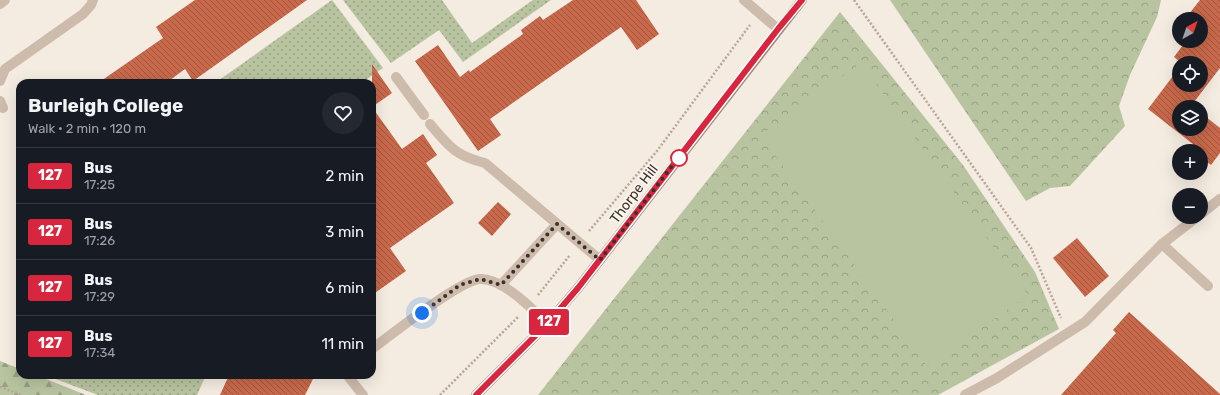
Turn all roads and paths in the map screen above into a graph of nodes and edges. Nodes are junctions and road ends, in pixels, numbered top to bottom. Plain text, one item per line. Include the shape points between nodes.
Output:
1 (5, 0) edge
2 (93, 0) edge
3 (744, 0) edge
4 (802, 0) edge
5 (854, 0) edge
6 (0, 4) edge
7 (760, 13) junction
8 (778, 29) junction
9 (396, 77) dead end
10 (0, 81) edge
11 (424, 115) dead end
12 (430, 124) dead end
13 (1220, 199) edge
14 (1208, 208) edge
15 (557, 224) junction
16 (1188, 224) edge
17 (579, 244) junction
18 (1162, 244) junction
19 (600, 260) junction
20 (501, 285) junction
21 (1208, 286) dead end
22 (530, 305) junction
23 (547, 324) junction
24 (1068, 334) junction
25 (376, 346) edge
26 (350, 379) edge
27 (0, 387) edge
28 (22, 395) edge
29 (363, 395) edge
30 (440, 395) edge
31 (476, 395) edge
32 (965, 395) edge

1 - 6 lane
2 - 10 lane via 82,14 5,69
3 - 7 lane
4 - 8 street, Thorpe Hill
5 - 24 path via 1031,248
7 - 8 lane
7 - 17 path via 657,151
8 - 19 street, Thorpe Hill
9 - 11 lane
12 - 15 lane via 455,152 470,160 485,163
13 - 14 lane
15 - 17 lane
15 - 20 lane
16 - 18 lane
17 - 19 lane
17 - 22 path
18 - 21 lane
18 - 24 lane via 1085,322
19 - 23 street, Thorpe Hill
20 - 22 lane
20 - 25 lane via 480,279 460,285
22 - 23 lane
22 - 30 path
23 - 31 street, Thorpe Hill
24 - 32 lane
26 - 29 lane
27 - 28 path

